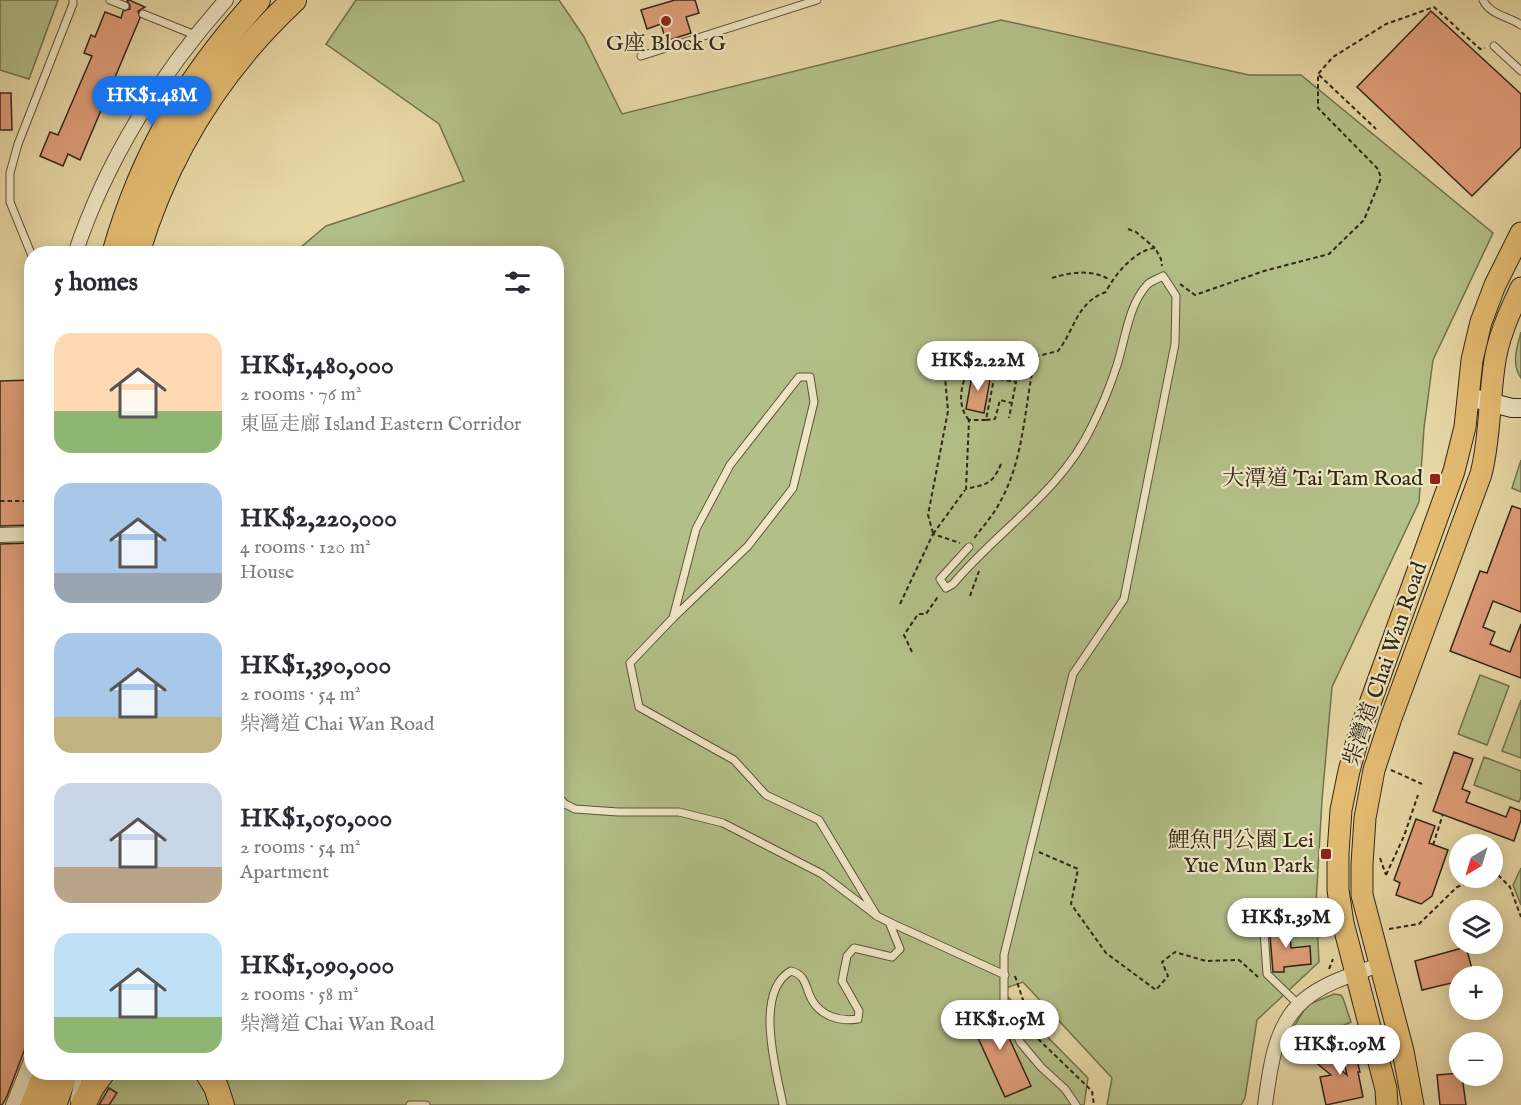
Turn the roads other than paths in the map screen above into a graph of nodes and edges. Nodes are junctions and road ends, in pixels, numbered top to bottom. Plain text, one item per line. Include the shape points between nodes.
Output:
1 (73, 0) edge
2 (110, 0) edge
3 (226, 0) edge
4 (258, 0) edge
5 (294, 0) edge
6 (817, 0) edge
7 (1483, 0) edge
8 (125, 6) dead end
9 (143, 14) dead end
10 (1521, 25) edge
11 (195, 35) junction
12 (1494, 46) road end
13 (641, 56) dead end
14 (1521, 70) edge
15 (1521, 233) edge
16 (28, 246) edge
17 (78, 246) edge
18 (117, 246) edge
19 (140, 246) edge
20 (1521, 288) edge
21 (1469, 397) junction
22 (1490, 403) junction
23 (1521, 408) edge
24 (24, 534) edge
25 (0, 535) edge
26 (969, 547) road end
27 (673, 618) junction
28 (564, 803) edge
29 (877, 915) junction
30 (1274, 917) dead end
31 (889, 922) junction
32 (1379, 965) junction
33 (1356, 974) junction
34 (1005, 975) junction
35 (1299, 1005) junction
36 (24, 1078) edge
37 (43, 1080) edge
38 (63, 1080) edge
39 (78, 1080) edge
40 (97, 1080) edge
41 (212, 1080) edge
42 (13, 1105) edge
43 (33, 1105) edge
44 (54, 1105) edge
45 (72, 1105) edge
46 (83, 1105) edge
47 (222, 1105) edge
48 (410, 1105) edge
49 (426, 1105) edge
50 (783, 1105) edge
51 (1076, 1105) edge
52 (1265, 1105) edge
53 (1387, 1105) edge
54 (1413, 1105) edge

1 - 16 lane via 10,173 10,202
2 - 8 lane
3 - 11 street
4 - 18 highway via 198,72 175,108 137,185
5 - 19 highway via 245,50 195,121 163,183
6 - 13 lane
7 - 10 lane via 1495,14
9 - 11 lane
11 - 17 street via 116,157
12 - 14 lane
15 - 21 main road, 柴灣道 Chai Wan Road via 1480,322
20 - 22 main road, 柴灣道 Chai Wan Road via 1499,342
21 - 22 main road
21 - 33 main road, 柴灣道 Chai Wan Road via 1454,471 1359,734 1344,791 1338,890
22 - 23 main road
22 - 32 main road, 柴灣道 Chai Wan Road via 1487,451 1481,474 1391,718 1370,787 1361,880
24 - 25 street
26 - 34 lane via 940,579 946,588 1040,499 1070,463 1092,428 1115,371 1134,307 1148,284 1164,279 1176,296 1175,344 1124,599 1073,674 1004,955
27 - 27 lane via 696,530 730,465 799,377 810,377 814,402 793,488 748,546
27 - 29 lane via 630,663 639,706 734,760 766,795 819,820
28 - 29 lane via 575,809 679,812 723,823 822,874
29 - 31 lane
30 - 35 lane via 1263,917 1267,974
31 - 34 lane
31 - 50 lane via 900,949 892,957 854,948 847,956 842,981 859,1011 858,1019 846,1021 820,1010 804,978 791,972 784,975 775,991 770,1017
32 - 33 street
32 - 54 main road, 柴灣道 Chai Wan Road via 1403,1051
33 - 35 street via 1316,991
33 - 53 main road, 柴灣道 Chai Wan Road
34 - 51 lane via 1004,1000 1020,1042
35 - 52 street via 1282,1028
36 - 42 street
37 - 43 highway
38 - 44 highway
39 - 45 lane
40 - 46 highway
41 - 47 highway
48 - 49 lane

